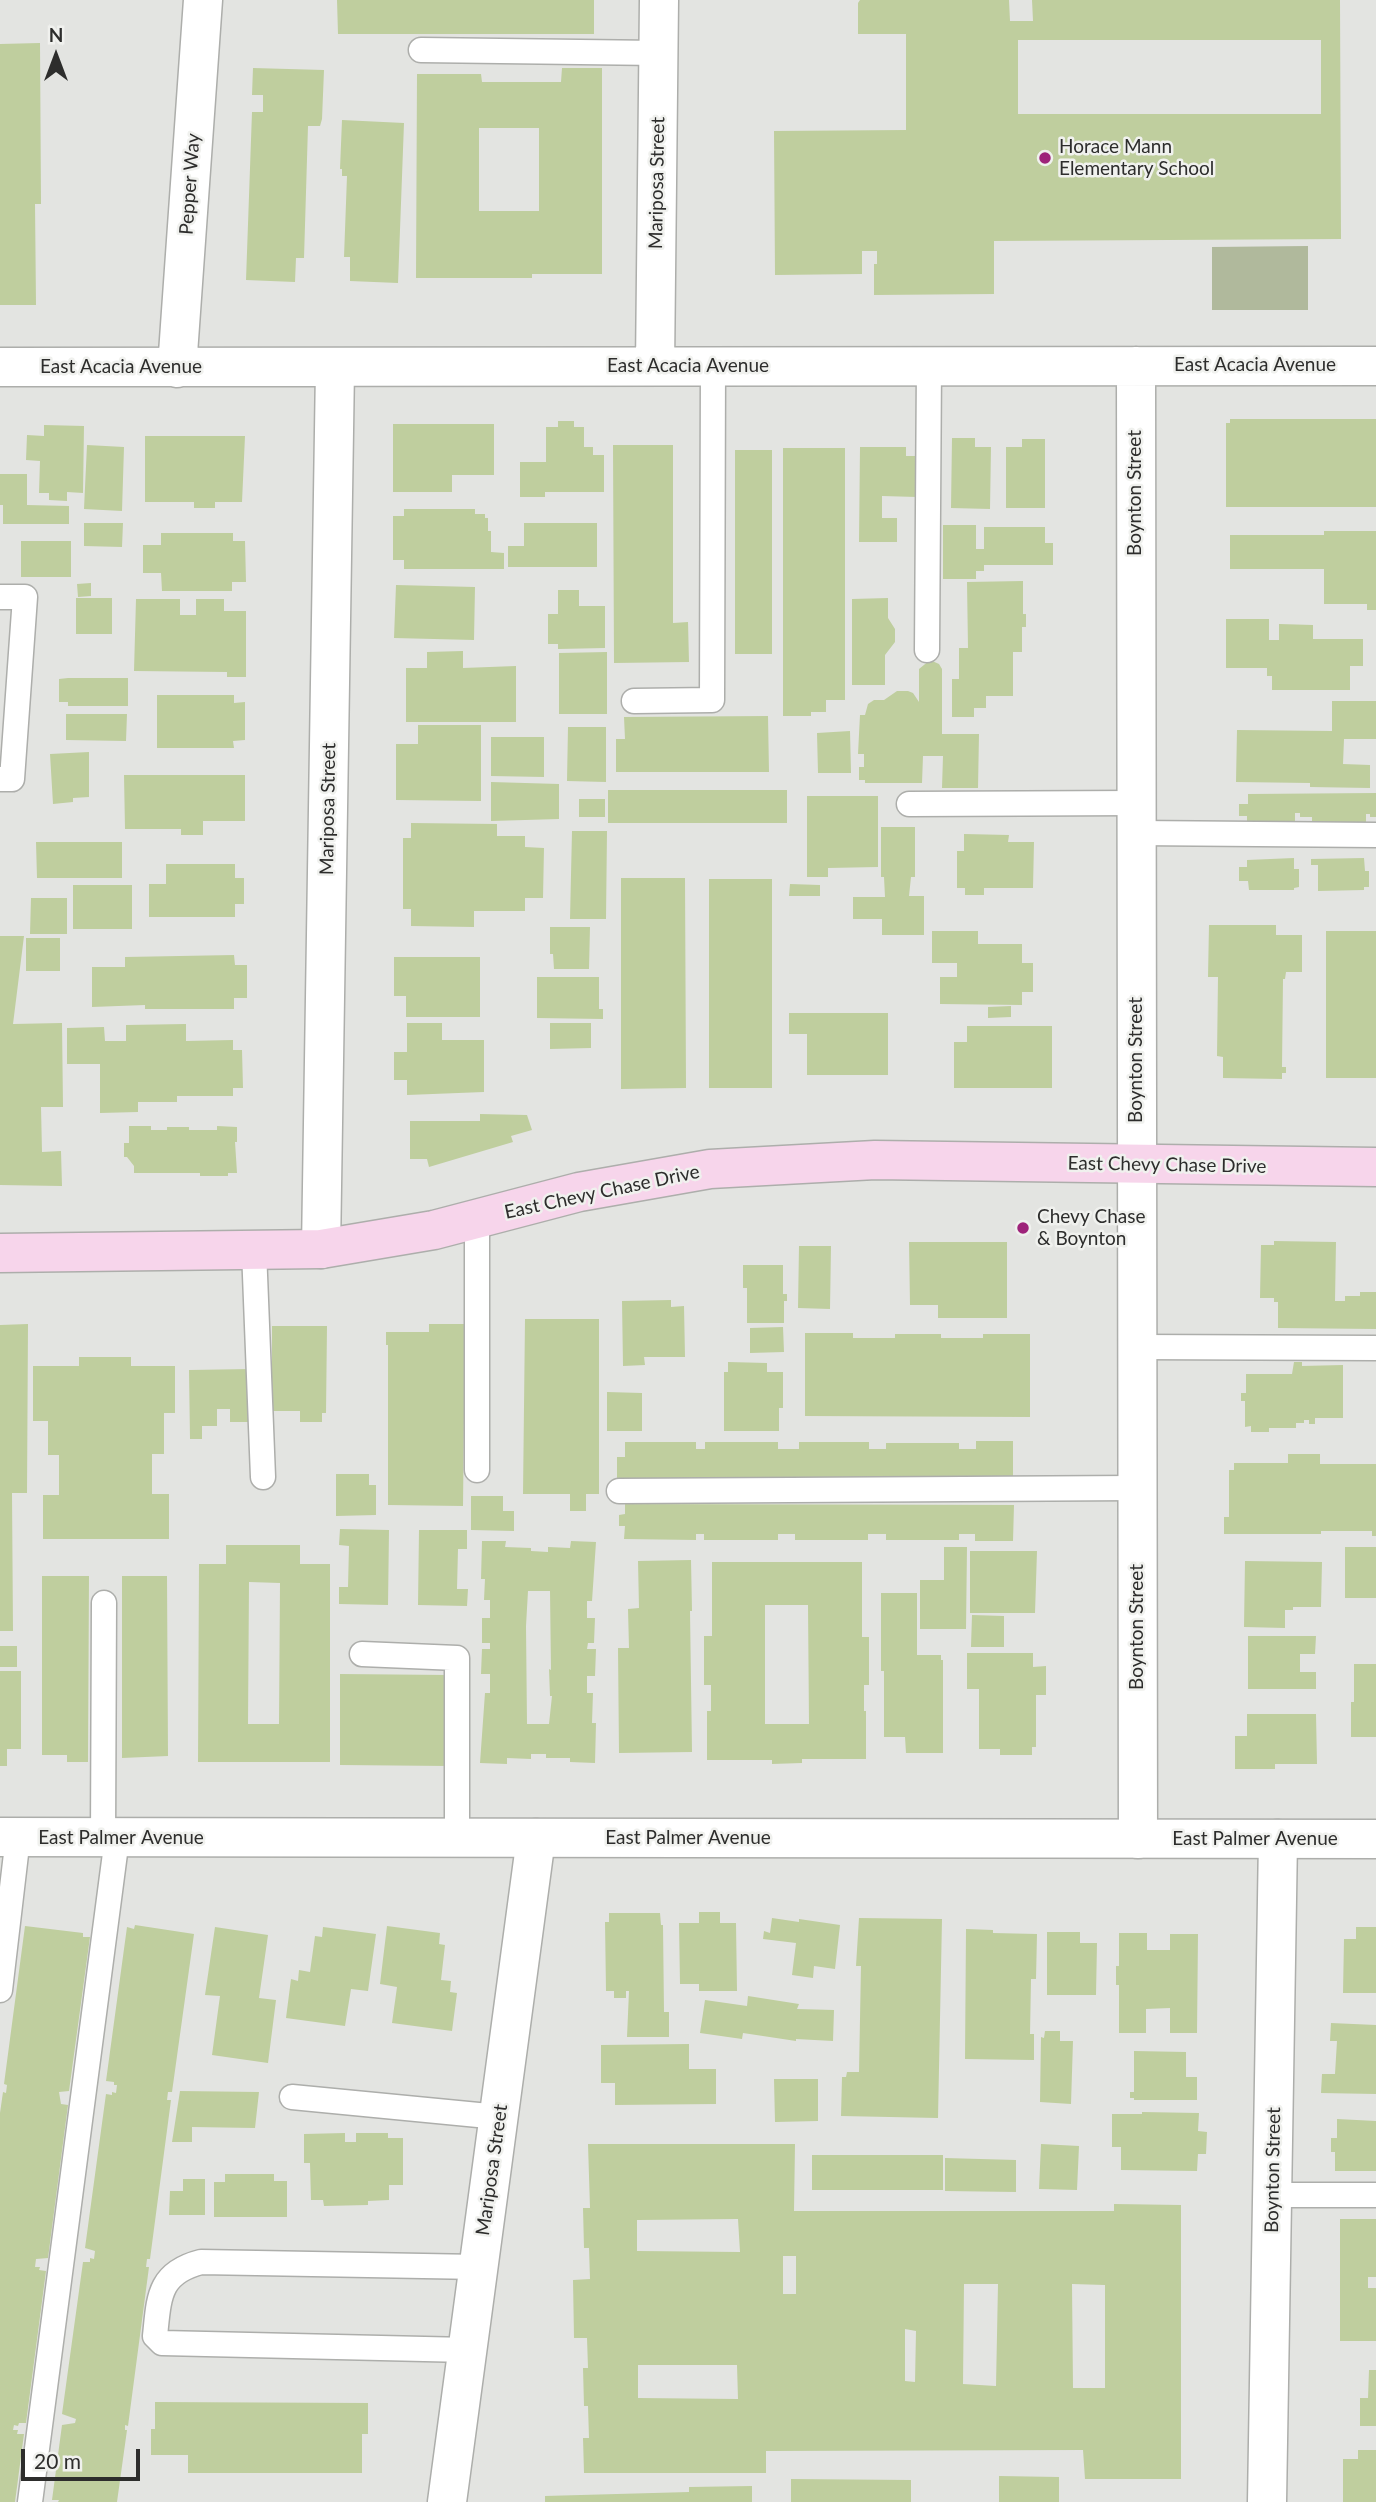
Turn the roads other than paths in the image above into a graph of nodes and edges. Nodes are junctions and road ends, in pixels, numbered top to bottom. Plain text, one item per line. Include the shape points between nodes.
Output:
1 (203, 0) edge
2 (659, 0) edge
3 (421, 50) dead end
4 (659, 53) junction
5 (655, 366) junction
6 (713, 366) junction
7 (929, 366) junction
8 (1136, 366) junction
9 (1376, 366) edge
10 (0, 367) edge
11 (177, 368) junction
12 (335, 368) junction
13 (0, 597) edge
14 (927, 650) dead end
15 (634, 701) dead end
16 (0, 779) edge
17 (909, 804) dead end
18 (1137, 818) junction
19 (1376, 835) edge
20 (1138, 1165) junction
21 (1376, 1167) edge
22 (477, 1219) junction
23 (321, 1249) junction
24 (254, 1250) junction
25 (0, 1253) edge
26 (1137, 1348) junction
27 (1376, 1348) edge
28 (477, 1470) dead end
29 (263, 1477) dead end
30 (1136, 1488) junction
31 (619, 1492) dead end
32 (104, 1603) dead end
33 (362, 1654) dead end
34 (9, 1837) edge
35 (110, 1838) junction
36 (457, 1838) junction
37 (536, 1838) junction
38 (1138, 1839) junction
39 (1278, 1839) junction
40 (1376, 1839) edge
41 (0, 1990) edge
42 (292, 2097) dead end
43 (499, 2117) junction
44 (1273, 2195) junction
45 (1376, 2195) edge
46 (479, 2267) junction
47 (468, 2350) junction
48 (30, 2502) edge
49 (447, 2502) edge
50 (1268, 2502) edge

1 - 11 street, Pepper Way
2 - 4 street, Mariposa Street
3 - 4 lane
4 - 5 street, Mariposa Street
5 - 6 street, East Acacia Avenue
5 - 12 street, East Acacia Avenue
6 - 7 street, East Acacia Avenue
6 - 15 lane via 712,700
7 - 8 street, East Acacia Avenue
7 - 14 lane
8 - 9 street, East Acacia Avenue
8 - 18 street, Boynton Street
10 - 11 street, East Acacia Avenue
11 - 12 street, East Acacia Avenue
12 - 23 street, Mariposa Street
13 - 16 lane via 25,597 12,779
17 - 18 lane
18 - 19 lane
18 - 20 street, Boynton Street
20 - 21 main road, East Chevy Chase Drive
20 - 22 main road, East Chevy Chase Drive via 875,1160 710,1169 579,1192
20 - 26 street, Boynton Street
22 - 23 main road, East Chevy Chase Drive
22 - 28 lane
23 - 24 main road, East Chevy Chase Drive
24 - 25 main road, East Chevy Chase Drive
24 - 29 lane
26 - 27 lane
26 - 30 street, Boynton Street
30 - 31 lane
30 - 38 street, Boynton Street
32 - 35 lane
33 - 36 lane via 457,1658
34 - 35 street, East Palmer Avenue
34 - 41 lane
35 - 36 street, East Palmer Avenue
35 - 48 lane
36 - 37 street, East Palmer Avenue
37 - 38 street, East Palmer Avenue
37 - 43 street, Mariposa Street
38 - 39 street, East Palmer Avenue
39 - 40 street, East Palmer Avenue
39 - 44 street, Boynton Street
42 - 43 lane
43 - 46 street, Mariposa Street
44 - 45 lane
44 - 50 street, Boynton Street
46 - 47 street, Mariposa Street
46 - 47 lane via 201,2262 183,2266 167,2280 159,2299 155,2336 162,2343
47 - 49 street, Mariposa Street

